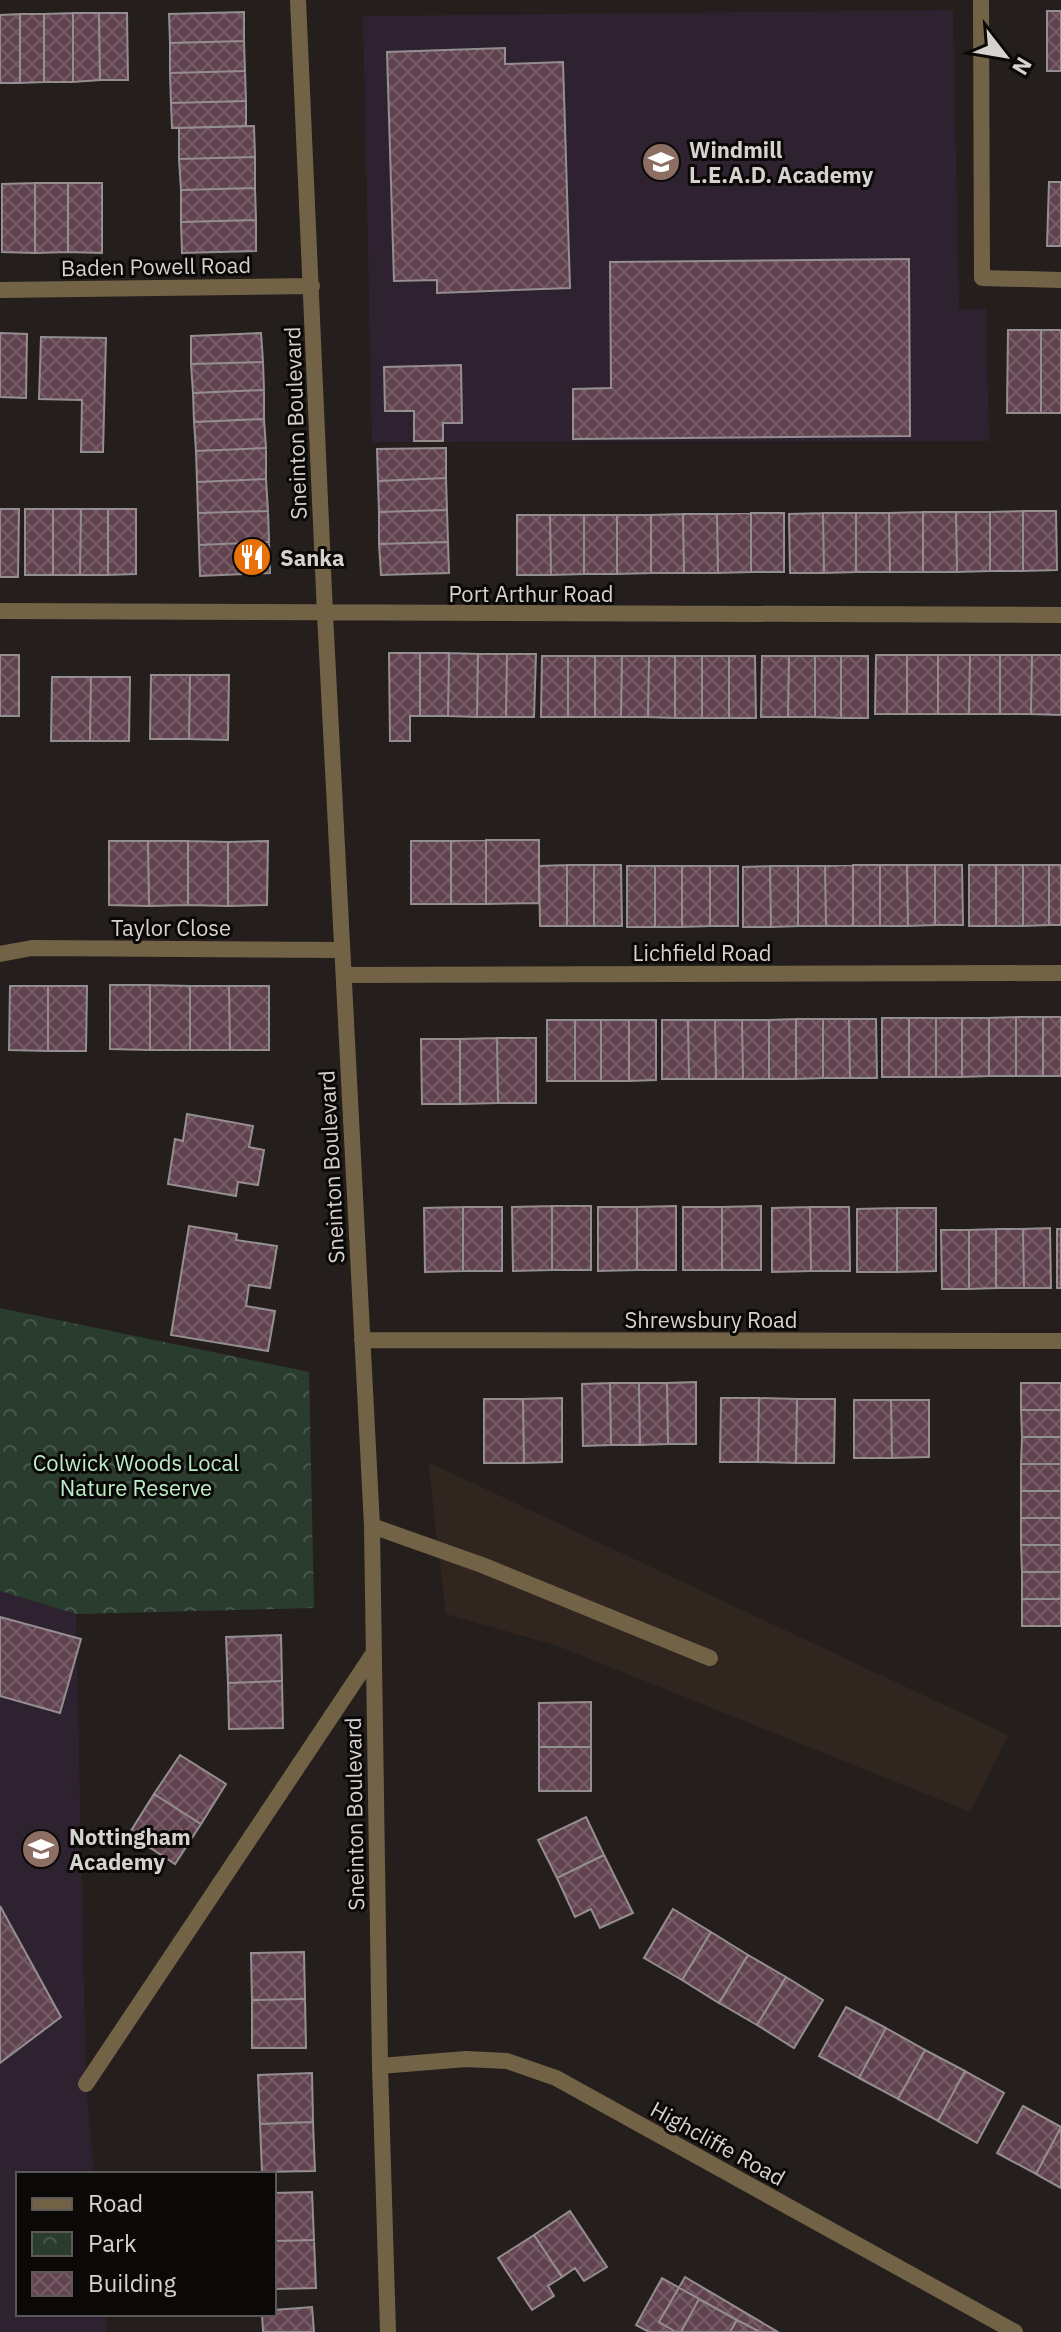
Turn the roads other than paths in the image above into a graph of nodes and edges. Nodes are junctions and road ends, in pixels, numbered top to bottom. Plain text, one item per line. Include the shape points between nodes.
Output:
1 (298, 0) edge
2 (981, 0) edge
3 (1061, 280) edge
4 (312, 286) junction
5 (0, 290) edge
6 (0, 611) edge
7 (325, 614) junction
8 (1061, 615) edge
9 (342, 950) junction
10 (0, 954) edge
11 (1061, 973) edge
12 (344, 975) junction
13 (362, 1340) junction
14 (1061, 1341) edge
15 (372, 1526) junction
16 (373, 1654) junction
17 (710, 1658) dead end
18 (380, 2066) junction
19 (86, 2084) dead end
20 (388, 2332) edge
21 (1015, 2332) edge

1 - 4 street, Sneinton Boulevard
2 - 3 street via 982,278
4 - 5 street, Baden Powell Road
4 - 7 street, Sneinton Boulevard
6 - 7 street, Port Arthur Road
7 - 8 street, Port Arthur Road
7 - 9 street, Sneinton Boulevard
9 - 10 street, Taylor Close via 32,948
9 - 12 street, Sneinton Boulevard
11 - 12 street, Lichfield Road
12 - 13 street, Sneinton Boulevard
13 - 14 street, Shrewsbury Road
13 - 15 street, Sneinton Boulevard
15 - 16 street, Sneinton Boulevard
15 - 17 street
16 - 18 street, Sneinton Boulevard
16 - 19 street
18 - 20 street, Sneinton Boulevard
18 - 21 street, Highcliffe Road via 507,2061 556,2078

